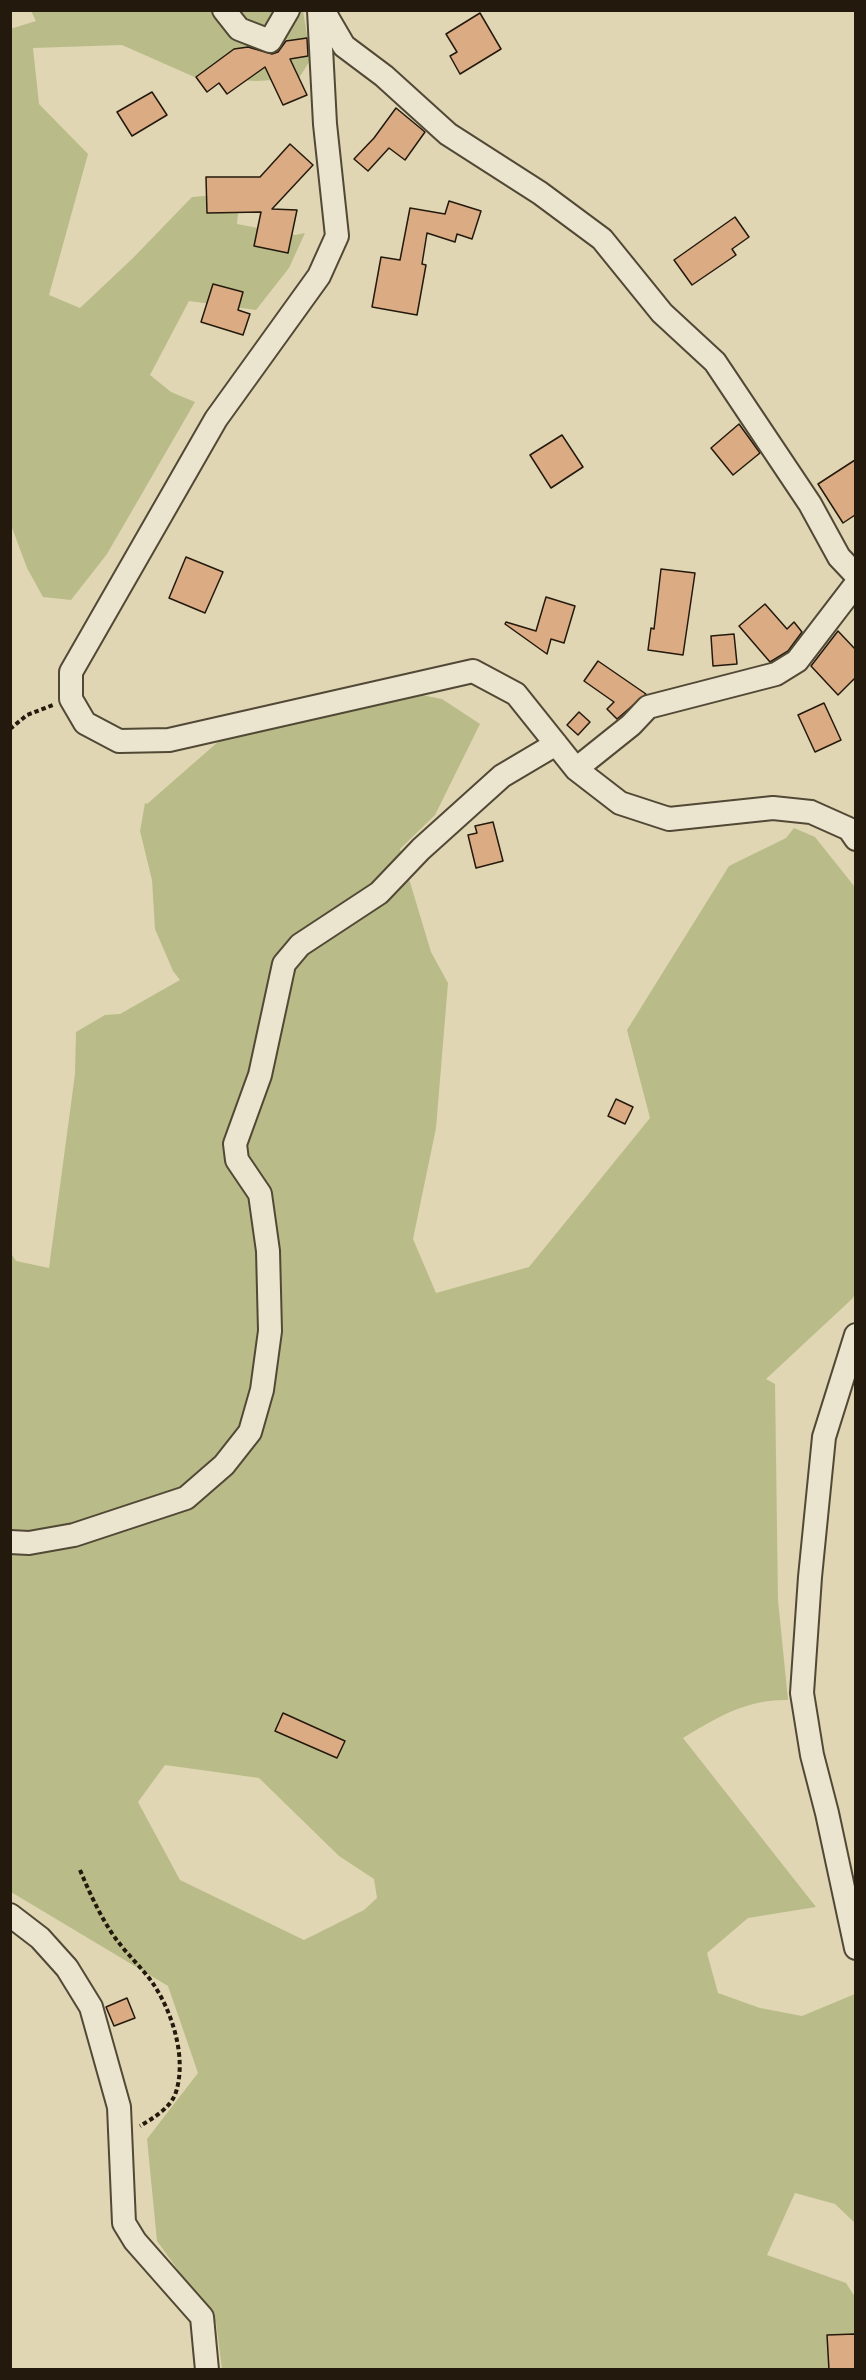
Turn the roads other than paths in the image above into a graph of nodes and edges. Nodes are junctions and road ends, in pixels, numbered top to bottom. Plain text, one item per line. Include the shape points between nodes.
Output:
1 (224, 10) edge
2 (288, 10) edge
3 (321, 10) edge
4 (855, 575) edge
5 (855, 584) edge
6 (556, 744) junction
7 (576, 769) junction
8 (855, 839) edge
9 (855, 1335) edge
10 (10, 1542) edge
11 (10, 1916) edge
12 (855, 1948) edge
13 (207, 2370) edge

1 - 2 street via 239,29 270,41
3 - 4 street via 344,46 448,134 540,193 602,239 662,313 715,362 810,504 839,557
3 - 6 street via 325,124 337,236 319,276 204,440 71,672 71,699 85,723 119,741 170,740 472,671 516,694
5 - 7 street via 797,662 776,674 648,707
6 - 7 street
6 - 10 street via 502,776 379,893 300,945 284,964 260,1075 235,1144 237,1160 260,1194 268,1251 270,1331 262,1390 250,1432 224,1465 186,1498 74,1535 29,1543
7 - 8 street via 620,803 669,819 773,808 802,811 849,829
9 - 12 street via 824,1437 802,1693
11 - 13 street via 40,1938 67,1968 91,2007 118,2107 124,2223 202,2318

